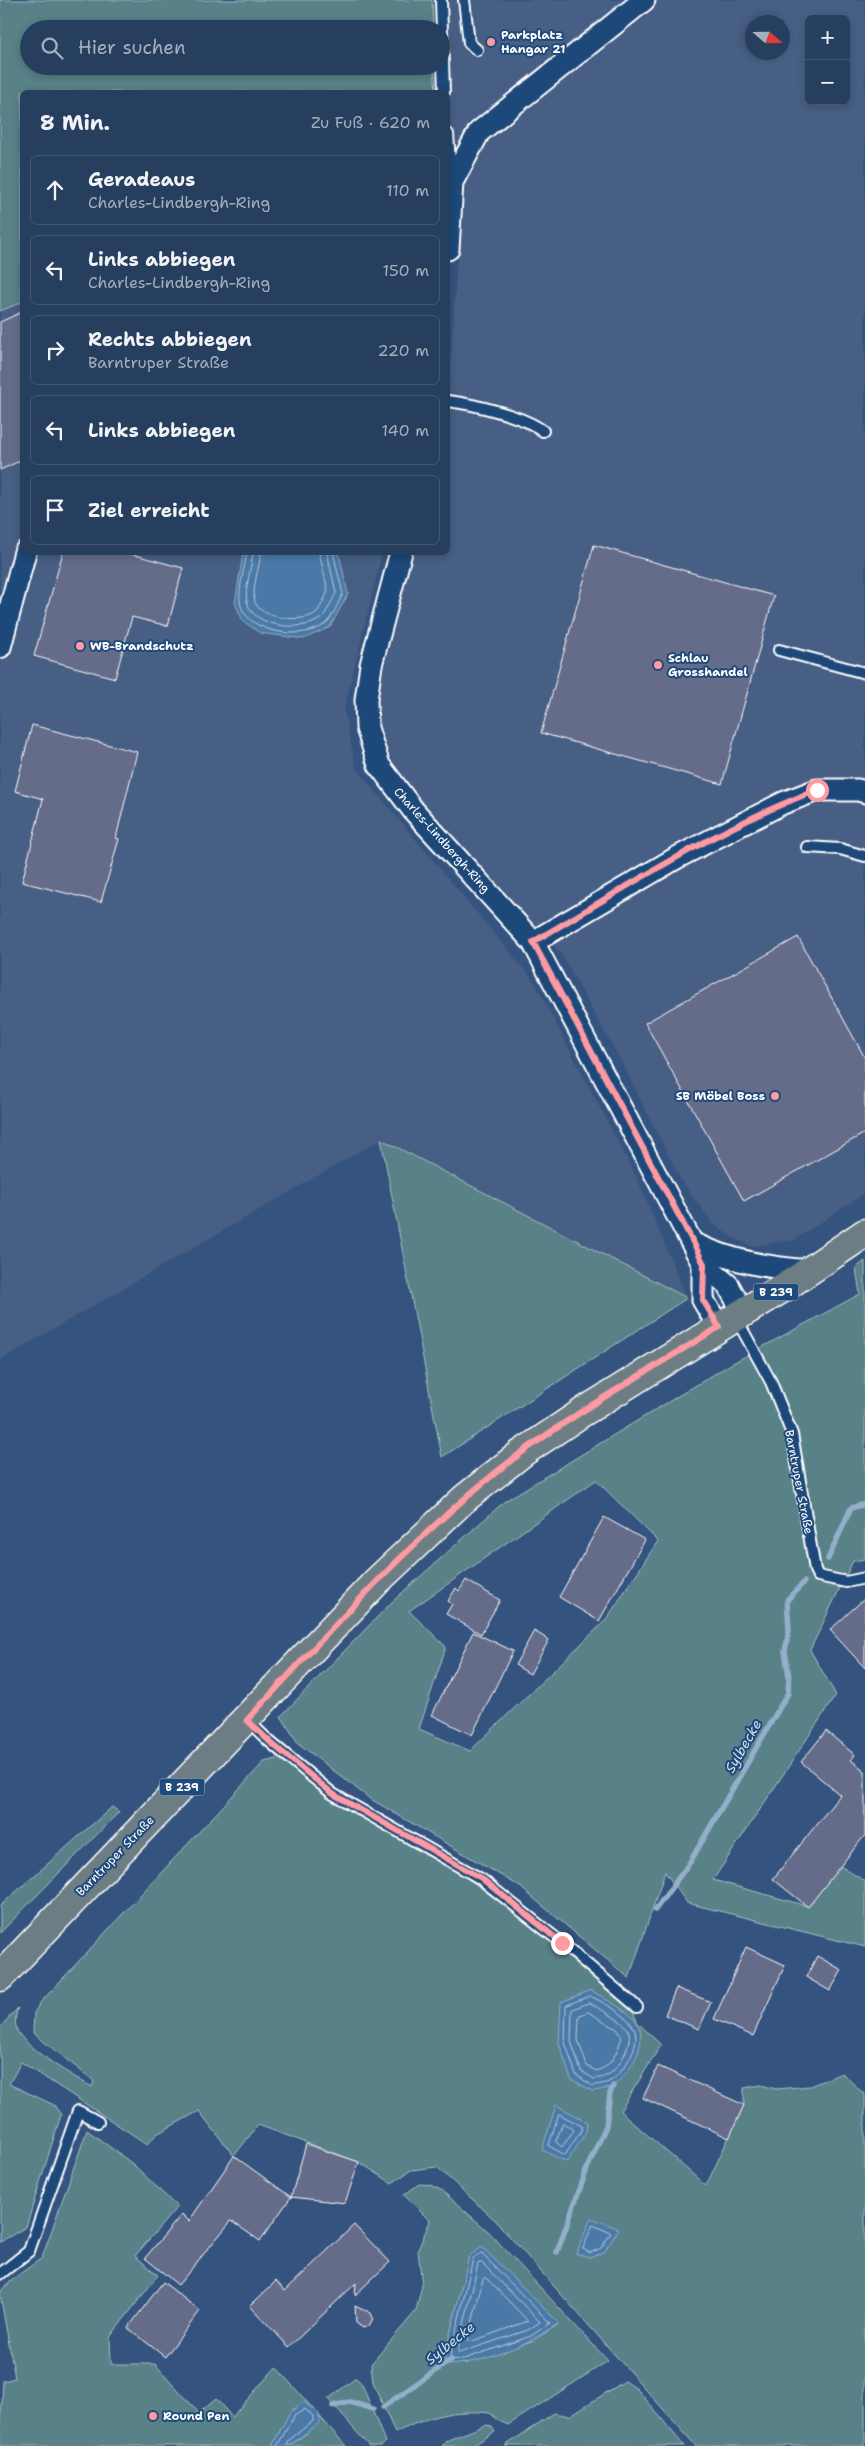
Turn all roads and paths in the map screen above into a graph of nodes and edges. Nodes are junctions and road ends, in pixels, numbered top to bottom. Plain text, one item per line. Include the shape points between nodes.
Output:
1 (441, 0) edge
2 (464, 0) edge
3 (644, 0) edge
4 (442, 20) edge
5 (477, 50) dead end
6 (443, 75) edge
7 (444, 90) edge
8 (450, 158) edge
9 (452, 182) junction
10 (450, 216) edge
11 (450, 401) edge
12 (544, 431) dead end
13 (24, 555) edge
14 (399, 555) edge
15 (0, 647) edge
16 (779, 650) dead end
17 (865, 673) edge
18 (865, 792) edge
19 (807, 847) dead end
20 (865, 856) edge
21 (533, 942) junction
22 (865, 1233) edge
23 (694, 1244) junction
24 (704, 1264) junction
25 (809, 1271) junction
26 (732, 1319) junction
27 (865, 1578) edge
28 (247, 1720) junction
29 (0, 1977) edge
30 (637, 2007) dead end
31 (98, 2122) dead end
32 (0, 2274) edge

1 - 4 lane
2 - 5 lane via 469,43
3 - 9 street via 478,132
6 - 7 lane
8 - 9 lane
9 - 10 street
11 - 12 lane via 533,423
13 - 15 street
14 - 21 street, Charles-Lindbergh-Ring via 371,664 366,700 367,728 372,747 389,781
16 - 17 lane
18 - 21 street via 817,790 783,803 678,857
19 - 20 lane via 840,849
21 - 23 street, Charles-Lindbergh-Ring
22 - 25 main road, Barntruper Straße / B 239
23 - 24 street, Charles-Lindbergh-Ring
23 - 25 street via 723,1257 752,1264
24 - 26 street, Charles-Lindbergh-Ring via 728,1286
24 - 26 street, Charles-Lindbergh-Ring via 703,1300
25 - 26 main road, Barntruper Straße / B 239
26 - 27 lane, Barntruper Straße via 771,1382 792,1434 818,1576 846,1582
26 - 28 main road, Barntruper Straße / B 239 via 642,1373 522,1453 464,1500 377,1582
28 - 29 main road, Barntruper Straße / B 239
28 - 30 lane via 333,1794 481,1878
31 - 32 lane via 78,2111 29,2251

